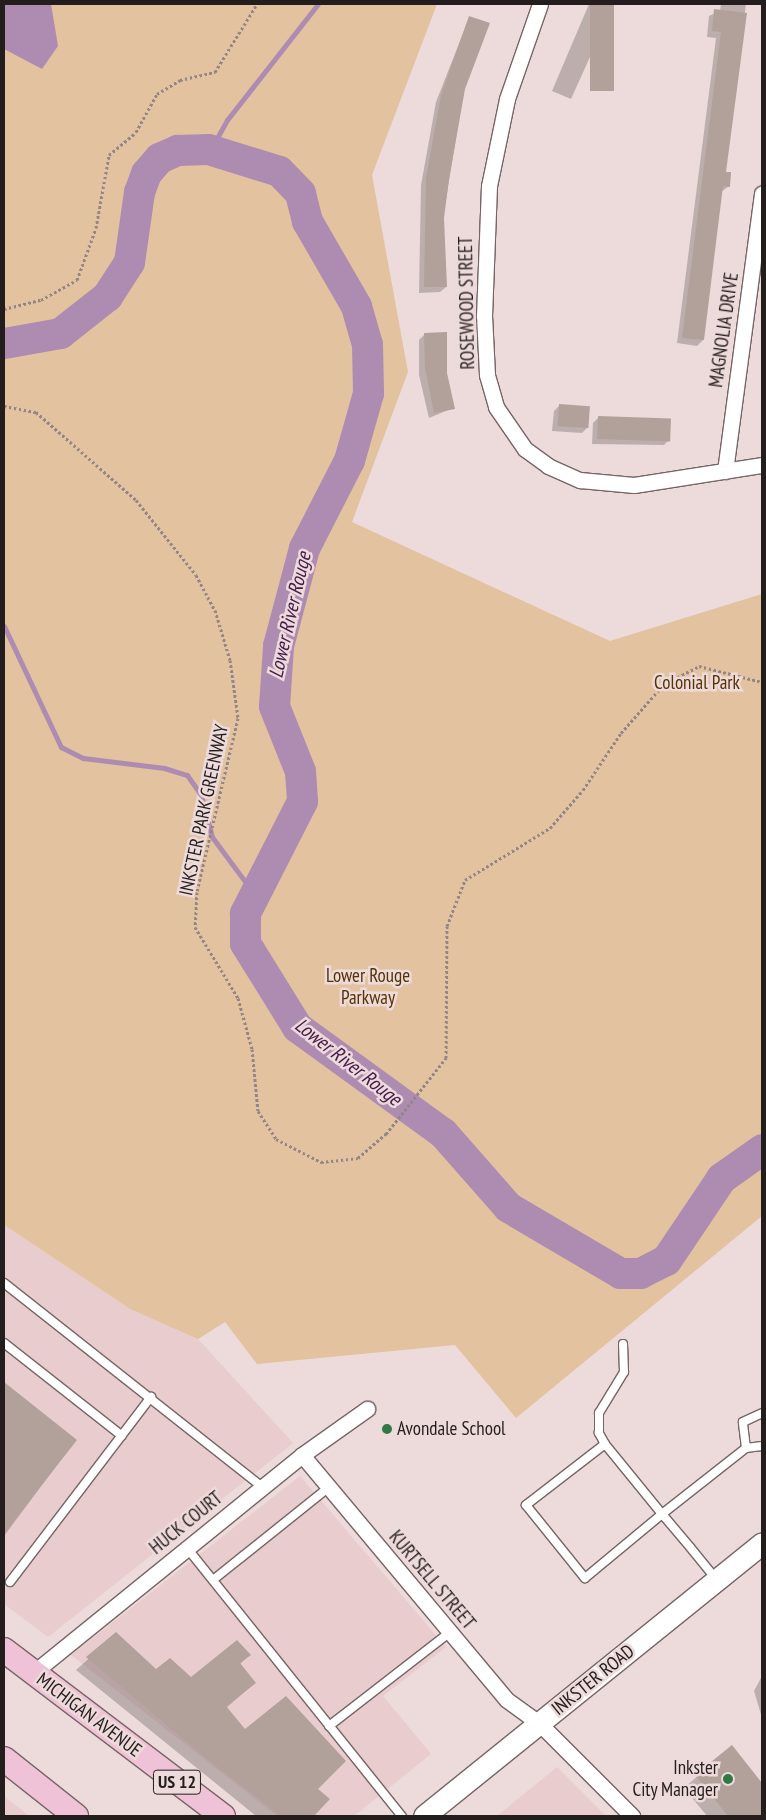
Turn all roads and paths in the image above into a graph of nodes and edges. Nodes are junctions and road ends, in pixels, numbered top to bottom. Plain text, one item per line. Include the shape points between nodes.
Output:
1 (257, 4) edge
2 (540, 4) edge
3 (762, 194) edge
4 (4, 309) edge
5 (4, 406) edge
6 (762, 465) edge
7 (725, 471) junction
8 (762, 682) edge
9 (4, 1283) edge
10 (4, 1343) edge
11 (623, 1344) dead end
12 (151, 1397) junction
13 (367, 1410) dead end
14 (762, 1413) edge
15 (122, 1436) junction
16 (605, 1444) junction
17 (762, 1446) edge
18 (746, 1448) junction
19 (302, 1455) junction
20 (262, 1487) junction
21 (329, 1487) junction
22 (662, 1514) junction
23 (762, 1544) edge
24 (187, 1548) junction
25 (213, 1580) junction
26 (717, 1580) junction
27 (10, 1582) dead end
28 (450, 1632) junction
29 (4, 1650) edge
30 (33, 1673) junction
31 (538, 1723) junction
32 (330, 1726) junction
33 (4, 1759) edge
34 (76, 1816) edge
35 (223, 1816) edge
36 (402, 1816) edge
37 (424, 1816) edge
38 (632, 1816) edge

1 - 4 path via 215,72 180,80 157,94 136,132 108,155 96,228 77,280 41,300
2 - 7 street, ROSEWOOD STREET via 507,99 489,186 484,315 487,375 496,407 525,448 548,466 580,480 634,485
3 - 7 street, MAGNOLIA DRIVE
5 - 8 path, INKSTER PARK GREENWAY via 36,412 136,500 196,575 215,610 230,660 238,718 197,892 195,927 238,998 252,1049 258,1111 276,1139 321,1162 358,1158 386,1134 446,1058 447,926 465,880 550,828 583,790 621,733 664,684 699,666
6 - 7 street, ROSEWOOD STREET
9 - 12 lane
10 - 15 lane
11 - 16 lane via 624,1372 599,1413 599,1433
12 - 15 lane
12 - 20 lane
13 - 19 street, HUCK COURT
14 - 18 lane via 743,1422
15 - 27 lane
16 - 22 lane
16 - 22 lane via 526,1505 585,1578
17 - 18 lane
18 - 22 lane
19 - 20 street, HUCK COURT
19 - 21 street, KURTSELL STREET
20 - 24 street, HUCK COURT
21 - 25 lane
21 - 28 street, KURTSELL STREET
22 - 26 lane
23 - 26 main road, INKSTER ROAD
24 - 25 lane
24 - 30 street, HUCK COURT
25 - 32 lane
26 - 31 main road, INKSTER ROAD
28 - 31 street, KURTSELL STREET via 507,1700
28 - 32 lane
29 - 30 main road, MICHIGAN AVENUE / US 12
30 - 35 main road, MICHIGAN AVENUE / US 12
31 - 37 main road, INKSTER ROAD
31 - 38 street, KURTSELL STREET
32 - 36 lane
33 - 34 main road

